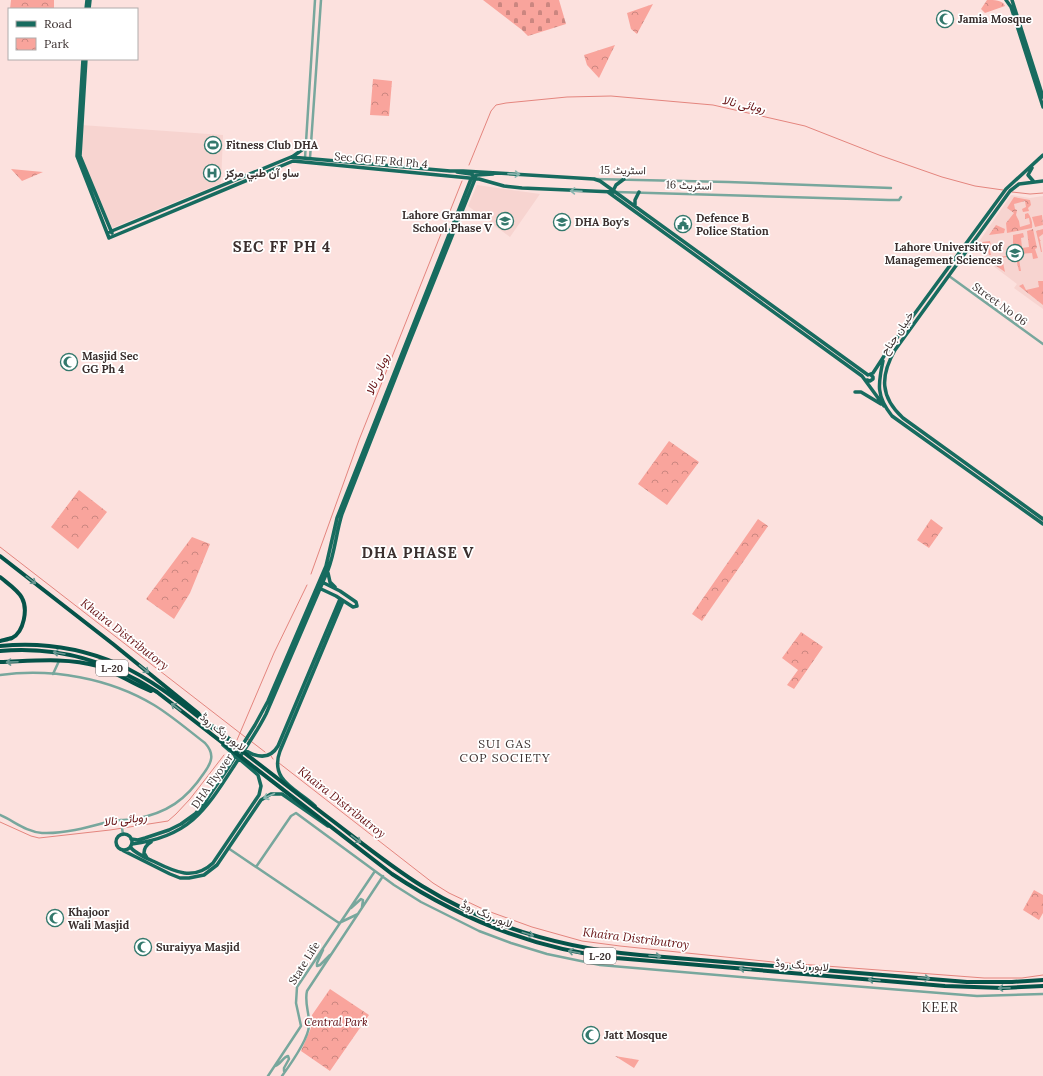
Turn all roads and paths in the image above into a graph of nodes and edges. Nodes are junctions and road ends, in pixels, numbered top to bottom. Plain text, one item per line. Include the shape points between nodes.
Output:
1 (316, 0) edge
2 (321, 0) edge
3 (1006, 0) edge
4 (1012, 0) edge
5 (84, 60) edge
6 (1043, 97) edge
7 (1043, 107) edge
8 (306, 147) junction
9 (1043, 155) edge
10 (291, 157) junction
11 (305, 158) junction
12 (310, 158) junction
13 (1035, 163) junction
14 (455, 171) junction
15 (498, 173) junction
16 (473, 178) junction
17 (594, 179) junction
18 (624, 179) junction
19 (1034, 182) junction
20 (1043, 182) edge
21 (891, 188) dead end
22 (611, 191) junction
23 (639, 192) junction
24 (209, 193) junction
25 (902, 197) dead end
26 (635, 206) junction
27 (109, 232) junction
28 (948, 276) junction
29 (1043, 344) edge
30 (883, 358) junction
31 (872, 374) junction
32 (866, 380) junction
33 (855, 392) dead end
34 (884, 406) junction
35 (1043, 519) edge
36 (1043, 524) edge
37 (0, 556) edge
38 (0, 561) edge
39 (9, 563) junction
40 (328, 570) junction
41 (0, 577) edge
42 (321, 582) junction
43 (318, 588) junction
44 (338, 590) junction
45 (342, 600) junction
46 (0, 641) edge
47 (0, 646) edge
48 (0, 651) edge
49 (59, 661) junction
50 (0, 662) edge
51 (0, 674) edge
52 (54, 674) junction
53 (157, 692) junction
54 (205, 722) junction
55 (218, 740) junction
56 (230, 769) junction
57 (269, 772) junction
58 (282, 779) junction
59 (0, 815) edge
60 (325, 815) junction
61 (122, 822) junction
62 (337, 831) junction
63 (123, 832) junction
64 (131, 839) junction
65 (152, 841) junction
66 (224, 845) junction
67 (131, 846) junction
68 (228, 848) junction
69 (122, 850) junction
70 (148, 859) junction
71 (256, 867) junction
72 (375, 871) junction
73 (383, 876) junction
74 (362, 908) junction
75 (348, 911) junction
76 (359, 913) junction
77 (339, 923) junction
78 (324, 946) junction
79 (332, 953) junction
80 (1043, 980) edge
81 (1043, 986) edge
82 (1043, 994) edge
83 (275, 1067) junction
84 (282, 1075) edge
85 (268, 1076) edge

1 - 8 street
2 - 12 street
3 - 7 main road via 1011,7
4 - 6 main road
5 - 27 main road via 77,156
8 - 10 main road
8 - 11 street
9 - 13 main road, خیبان جناح
10 - 11 main road
10 - 24 main road
11 - 12 main road
12 - 14 main road
13 - 19 main road via 1028,174
13 - 30 main road, خیبان جناح via 1002,194
14 - 15 main road, اسٹریٹ 15
14 - 16 main road via 471,174
15 - 16 main road
15 -> 17 main road, اسٹریٹ 15
22 -> 16 main road, اسٹریٹ 16 via 522,188
16 - 24 main road, Sec GG FF Rd Ph 4 via 293,162
16 - 40 main road via 342,514 334,555
16 - 42 main road via 337,518
17 - 18 street, اسٹریٹ 15
17 - 22 main road
18 - 21 street, اسٹریٹ 15
18 - 22 main road
19 - 20 main road, خیبان جناح
19 - 28 main road, خیبان جناح via 1019,184 1012,189
22 - 23 street, اسٹریٹ 16
22 - 26 main road
22 - 32 main road
23 - 25 street, اسٹریٹ 16 via 889,200 899,200
23 - 26 main road
24 - 27 main road
24 - 27 main road, Sec GG FF Rd Ph 4 via 111,237
26 - 31 main road via 866,374
28 - 29 street, Street No 06
28 - 35 main road, خیبان جناح via 891,357 884,378 887,397 893,408 907,421
30 - 31 main road, خیبان جناح
30 - 34 main road, خیبان جناح via 879,382
31 - 32 main road, خیبان جناح via 873,379
32 - 34 main road
33 - 34 main road via 861,392
34 - 36 main road via 892,416
37 - 39 highway
38 - 39 highway
39 -> 54 highway via 113,644 198,713
40 - 42 main road
40 - 44 main road via 330,582
41 - 46 highway via 17,591 25,613 16,634 12,638
42 - 43 main road, DHA Flyover
42 - 44 main road
43 - 45 main road
43 - 56 main road, DHA Flyover via 264,713
44 - 45 main road via 357,604 352,607
45 - 54 main road via 274,751 266,756 255,756
45 - 58 main road via 278,754 277,768
47 - 54 highway, لاہور رنگ روڈ / L-20 via 46,646 98,656 142,676
53 -> 48 highway, لاہور رنگ روڈ / L-20 via 121,672 89,659 49,651
49 -> 50 highway
49 - 52 street
49 - 53 highway via 98,666
51 - 52 street
52 - 61 street via 99,682 143,699 205,743 210,750 212,758 209,765 180,801 151,816
55 -> 53 highway, لاہور رنگ روڈ / L-20
54 - 57 highway, لاہور رنگ روڈ / L-20
55 - 62 highway, لاہور رنگ روڈ / L-20
55 - 66 main road via 258,775 261,786 259,795
56 - 64 main road, DHA Flyover via 195,814 181,824 145,838
56 - 65 main road, DHA Flyover via 207,807 197,817 183,828
57 - 58 main road
57 - 60 highway, لاہور رنگ روڈ / L-20
58 - 60 main road
59 - 61 street via 33,832 42,833 83,829 113,821
60 -> 80 highway, لاہور رنگ روڈ / L-20 via 394,868 453,904 514,930 562,943 620,953 951,981
61 - 63 street
62 -> 68 main road via 285,795 273,794 266,796 259,803
81 -> 62 highway, لاہور رنگ روڈ / L-20 via 1003,988 930,985 616,958 569,951 504,932 451,909 392,874
63 - 64 main road
63 - 69 main road via 117,842
64 - 67 main road
65 - 67 main road, DHA Flyover
65 - 70 main road via 144,850
66 - 68 street
66 - 70 main road via 213,863 200,872 183,873 171,870
67 - 69 main road
67 - 70 main road via 135,852
68 - 69 main road via 211,870 189,878 170,874
68 - 71 street
71 - 72 street via 291,816 296,813
71 - 77 street
72 - 73 street
72 - 75 street, State Life
73 - 74 street
73 - 82 street via 421,902 478,931 529,949 582,962 977,996
74 - 75 street via 361,899
74 - 76 street
75 - 77 street, State Life
76 - 77 street
76 - 79 street
77 - 78 street, State Life
78 - 79 street via 317,966
78 - 83 street, State Life via 297,987 295,997 301,1026
79 - 84 street via 307,991 309,1028 297,1053
83 - 84 street via 288,1056
83 - 85 street, State Life

